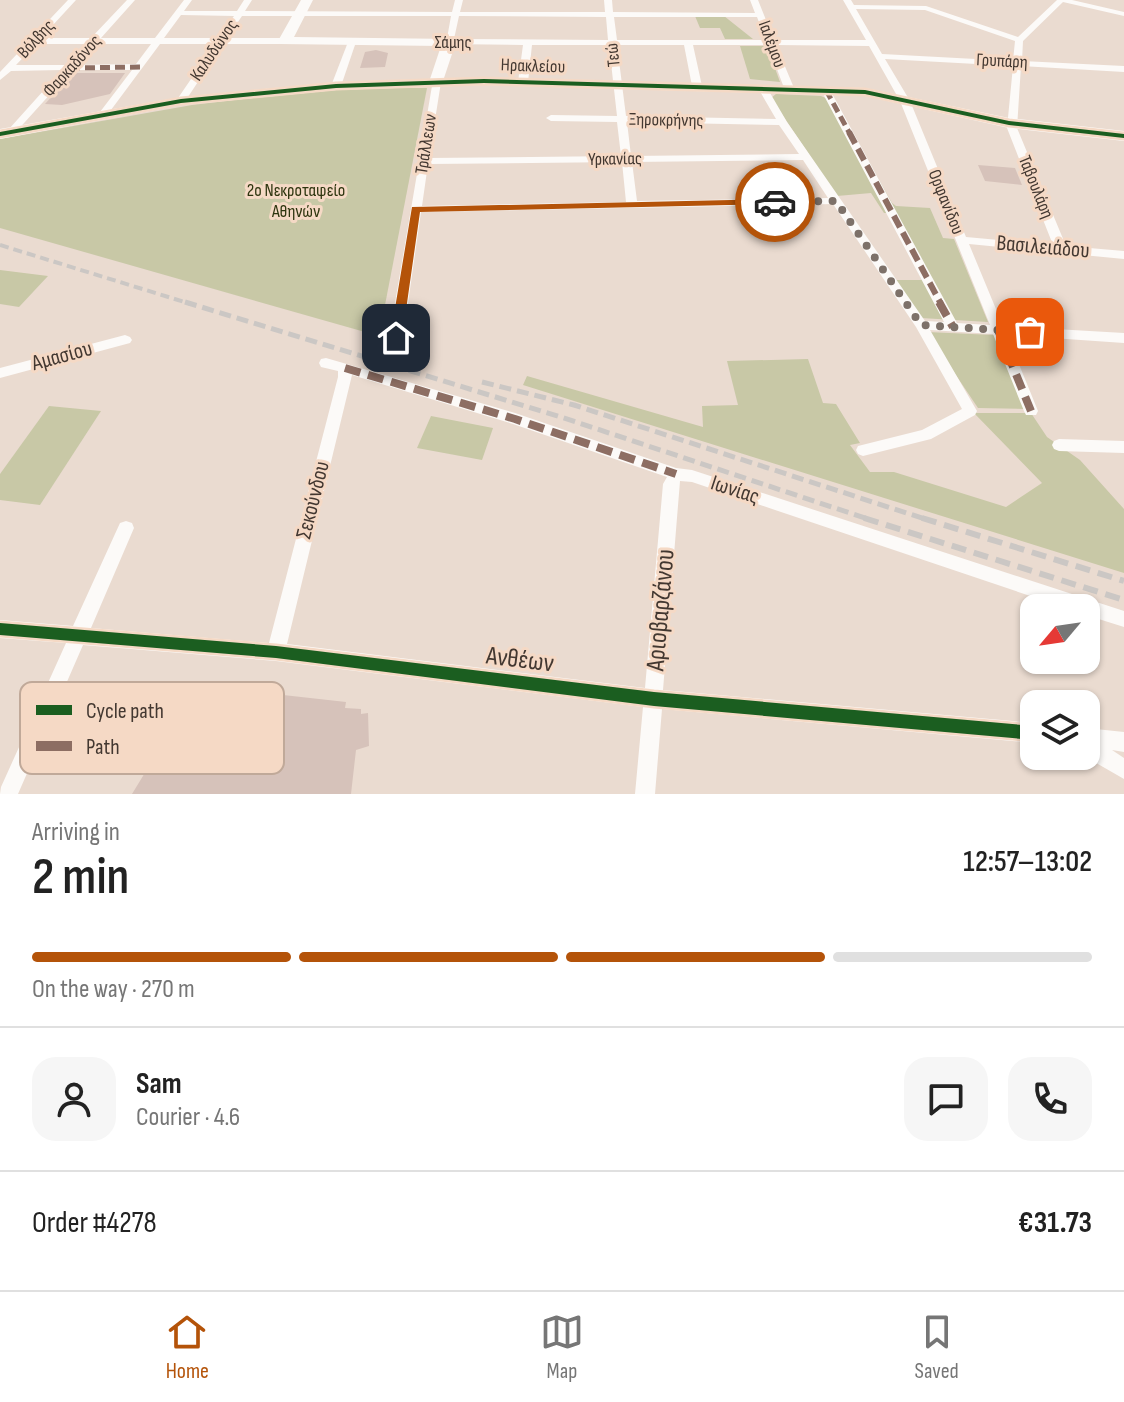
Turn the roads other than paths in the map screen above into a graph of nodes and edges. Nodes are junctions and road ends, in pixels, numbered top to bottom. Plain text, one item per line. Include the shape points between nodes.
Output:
1 (72, 0) edge
2 (131, 0) edge
3 (188, 0) edge
4 (248, 0) edge
5 (307, 0) edge
6 (459, 0) edge
7 (608, 0) edge
8 (754, 0) edge
9 (944, 0) edge
10 (1061, 0) edge
11 (849, 3) edge
12 (926, 8) junction
13 (179, 13) junction
14 (239, 14) junction
15 (455, 14) junction
16 (1124, 14) edge
17 (300, 15) junction
18 (609, 15) junction
19 (761, 15) junction
20 (1019, 40) junction
21 (34, 41) junction
22 (94, 41) junction
23 (158, 41) junction
24 (285, 41) junction
25 (220, 42) junction
26 (352, 42) junction
27 (449, 42) junction
28 (528, 42) junction
29 (612, 42) junction
30 (773, 42) junction
31 (688, 43) junction
32 (871, 43) junction
33 (879, 56) junction
34 (1018, 62) junction
35 (140, 67) junction
36 (9, 68) junction
37 (70, 68) junction
38 (1124, 69) edge
39 (0, 77) edge
40 (436, 82) junction
41 (523, 82) junction
42 (616, 85) junction
43 (336, 86) junction
44 (697, 86) junction
45 (763, 88) junction
46 (789, 88) junction
47 (826, 90) junction
48 (181, 101) junction
49 (905, 101) junction
50 (105, 112) junction
51 (551, 118) dead end
52 (621, 119) junction
53 (782, 122) junction
54 (1014, 124) junction
55 (4, 132) edge
56 (1120, 135) edge
57 (806, 157) junction
58 (626, 159) junction
59 (424, 161) junction
60 (836, 201) junction
61 (632, 206) junction
62 (416, 209) junction
63 (962, 240) junction
64 (1061, 249) junction
65 (1124, 255) edge
66 (921, 325) junction
67 (953, 327) junction
68 (998, 330) junction
69 (396, 338) dead end
70 (1124, 338) edge
71 (125, 340) dead end
72 (326, 363) dead end
73 (345, 368) junction
74 (0, 373) edge
75 (1031, 411) dead end
76 (1059, 445) dead end
77 (1124, 447) edge
78 (863, 450) dead end
79 (676, 474) junction
80 (126, 528) dead end
81 (1124, 619) edge
82 (0, 629) edge
83 (79, 635) junction
84 (276, 652) junction
85 (58, 682) edge
86 (654, 699) junction
87 (1020, 732) edge
88 (1100, 739) edge
89 (1124, 742) edge
90 (1100, 754) edge
91 (20, 767) edge
92 (1124, 769) edge
93 (8, 794) edge
94 (645, 794) edge

1 - 21 street, Βόλβης
2 - 22 street, Φαρκαδόνος
3 - 13 street
4 - 14 street, Καλυδώνος
5 - 17 main road
6 - 15 street, Τράλλεων
7 - 18 street, Τεώ
8 - 19 street, Ιαλέμου
9 - 12 street
10 - 16 street
10 - 20 street
11 - 12 street
11 - 32 street, Ορφανίδου
12 - 20 street
13 - 14 street
13 - 23 street
14 - 17 street
14 - 25 street, Καλυδώνος
15 - 17 street
15 - 18 street
15 - 27 street, Τράλλεων
17 - 24 main road
18 - 19 street
18 - 29 street, Τεώ
19 - 30 street, Ιαλέμου
20 - 34 street, Ταβουλάρη
21 - 22 street, Σάμης
21 - 36 street, Βόλβης
22 - 23 street, Σάμης
22 - 37 street, Φαρκαδόνος
23 - 25 street, Σάμης
23 - 35 street
24 - 25 street, Σάμης
24 - 26 main road, Σάμης
25 - 48 street, Καλυδώνος
26 - 27 main road, Σάμης
26 - 43 street
27 - 28 street, Σάμης
27 - 40 main road, Τράλλεων
28 - 29 street, Σάμης
28 - 41 street
29 - 31 street, Σάμης
29 - 42 street, Τεώ
30 - 31 street, Σάμης
30 - 32 street, Σάμης
30 - 46 street, Ιαλέμου
31 - 44 street
32 - 33 street, Ορφανίδου
33 - 34 street, Γρυπάρη
33 - 49 street, Ορφανίδου
34 - 38 street, Γρυπάρη
34 - 54 street, Ταβουλάρη
35 - 37 street
35 - 50 street
36 - 37 street
36 - 39 street, Βόλβης
37 - 55 street, Φαρκαδόνος
40 - 41 main road, Ηρακλείου
40 - 43 main road, Ηρακλείου
40 - 59 street, Τράλλεων
41 - 42 main road, Ηρακλείου
42 - 44 main road, Ηρακλείου
42 - 52 street, Τεώ
43 - 48 main road, Ηρακλείου
44 - 45 main road, Ηρακλείου
45 - 46 main road, Ηρακλείου
45 - 53 street
46 - 47 main road, Ηρακλείου
47 - 49 main road, Ηρακλείου
47 - 67 street
48 - 50 main road, Ηρακλείου
49 - 54 main road, Ηρακλείου
49 - 63 street, Ορφανίδου
50 - 55 main road, Ηρακλείου
51 - 52 street, Ξηροκρήνης
52 - 53 street, Ξηροκρήνης
52 - 58 street, Τεώ
53 - 57 street
54 - 56 main road, Ηρακλείου
54 - 64 street, Ταβουλάρη
57 - 58 street, Υρκανίας
57 - 60 street
58 - 59 street, Υρκανίας
58 - 61 street, Τεώ
59 - 62 street, Τράλλεων
60 - 61 street
60 - 66 street
61 - 62 street
62 - 69 street, Τράλλεων
63 - 64 street, Βασιλειάδου
63 - 68 street, Ορφανίδου
64 - 65 street, Βασιλειάδου
66 - 67 street
66 - 78 street via 970,411 926,435
67 - 68 street
68 - 70 street
68 - 75 street, Ορφανίδου
71 - 74 street, Αμασίου
72 - 73 street
73 - 79 street, Ιωνίας
73 - 84 street, Σεκούνδου
76 - 77 street
79 - 81 street, Ιωνίας
79 - 86 street, Αριοβαρζάνου via 671,484
80 - 83 street
82 - 83 street, Ανθέων
83 - 84 street, Ανθέων
83 - 85 street
84 - 86 street, Ανθέων
86 - 87 street, Ανθέων
86 - 94 street, Αριοβαρζάνου
88 - 89 street
90 - 92 street
91 - 93 street

